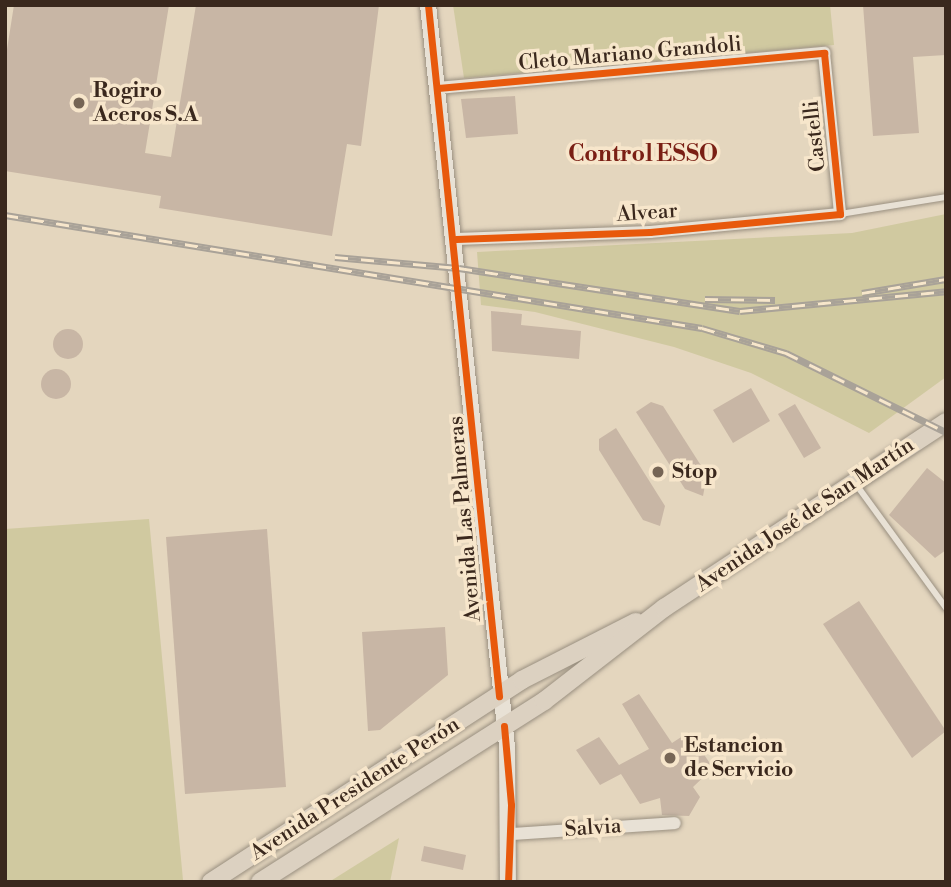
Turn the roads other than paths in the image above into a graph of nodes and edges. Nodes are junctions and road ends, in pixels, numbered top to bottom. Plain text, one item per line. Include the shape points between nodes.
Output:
1 (428, 5) edge
2 (824, 53) joint
3 (438, 89) junction
4 (946, 197) edge
5 (841, 214) junction
6 (456, 239) junction
7 (946, 422) edge
8 (855, 481) junction
9 (664, 608) junction
10 (946, 608) edge
11 (499, 696) junction
12 (504, 726) junction
13 (675, 823) dead end
14 (511, 834) junction
15 (211, 882) edge
16 (260, 882) edge
17 (508, 882) edge

1 - 3 main road, Avenida Las Palmeras
2 - 3 street, Cleto Mariano Grandoli
2 - 5 street, Castelli
3 - 6 main road, Avenida Las Palmeras
4 - 5 lane
5 - 6 street, Alvear via 650,232
6 - 11 main road, Avenida Las Palmeras
7 - 8 main road, Avenida José de San Martín
8 - 9 main road, Avenida José de San Martín
8 - 10 lane
9 - 11 main road, Avenida José de San Martín via 562,657
9 - 12 main road, Avenida José de San Martín
11 - 12 main road, Avenida Las Palmeras
11 - 15 main road, Avenida Presidente Perón
12 - 14 main road, Avenida Las Palmeras
12 - 16 main road, Avenida Presidente Perón
13 - 14 street, Salvia
14 - 17 main road, Avenida Las Palmeras

